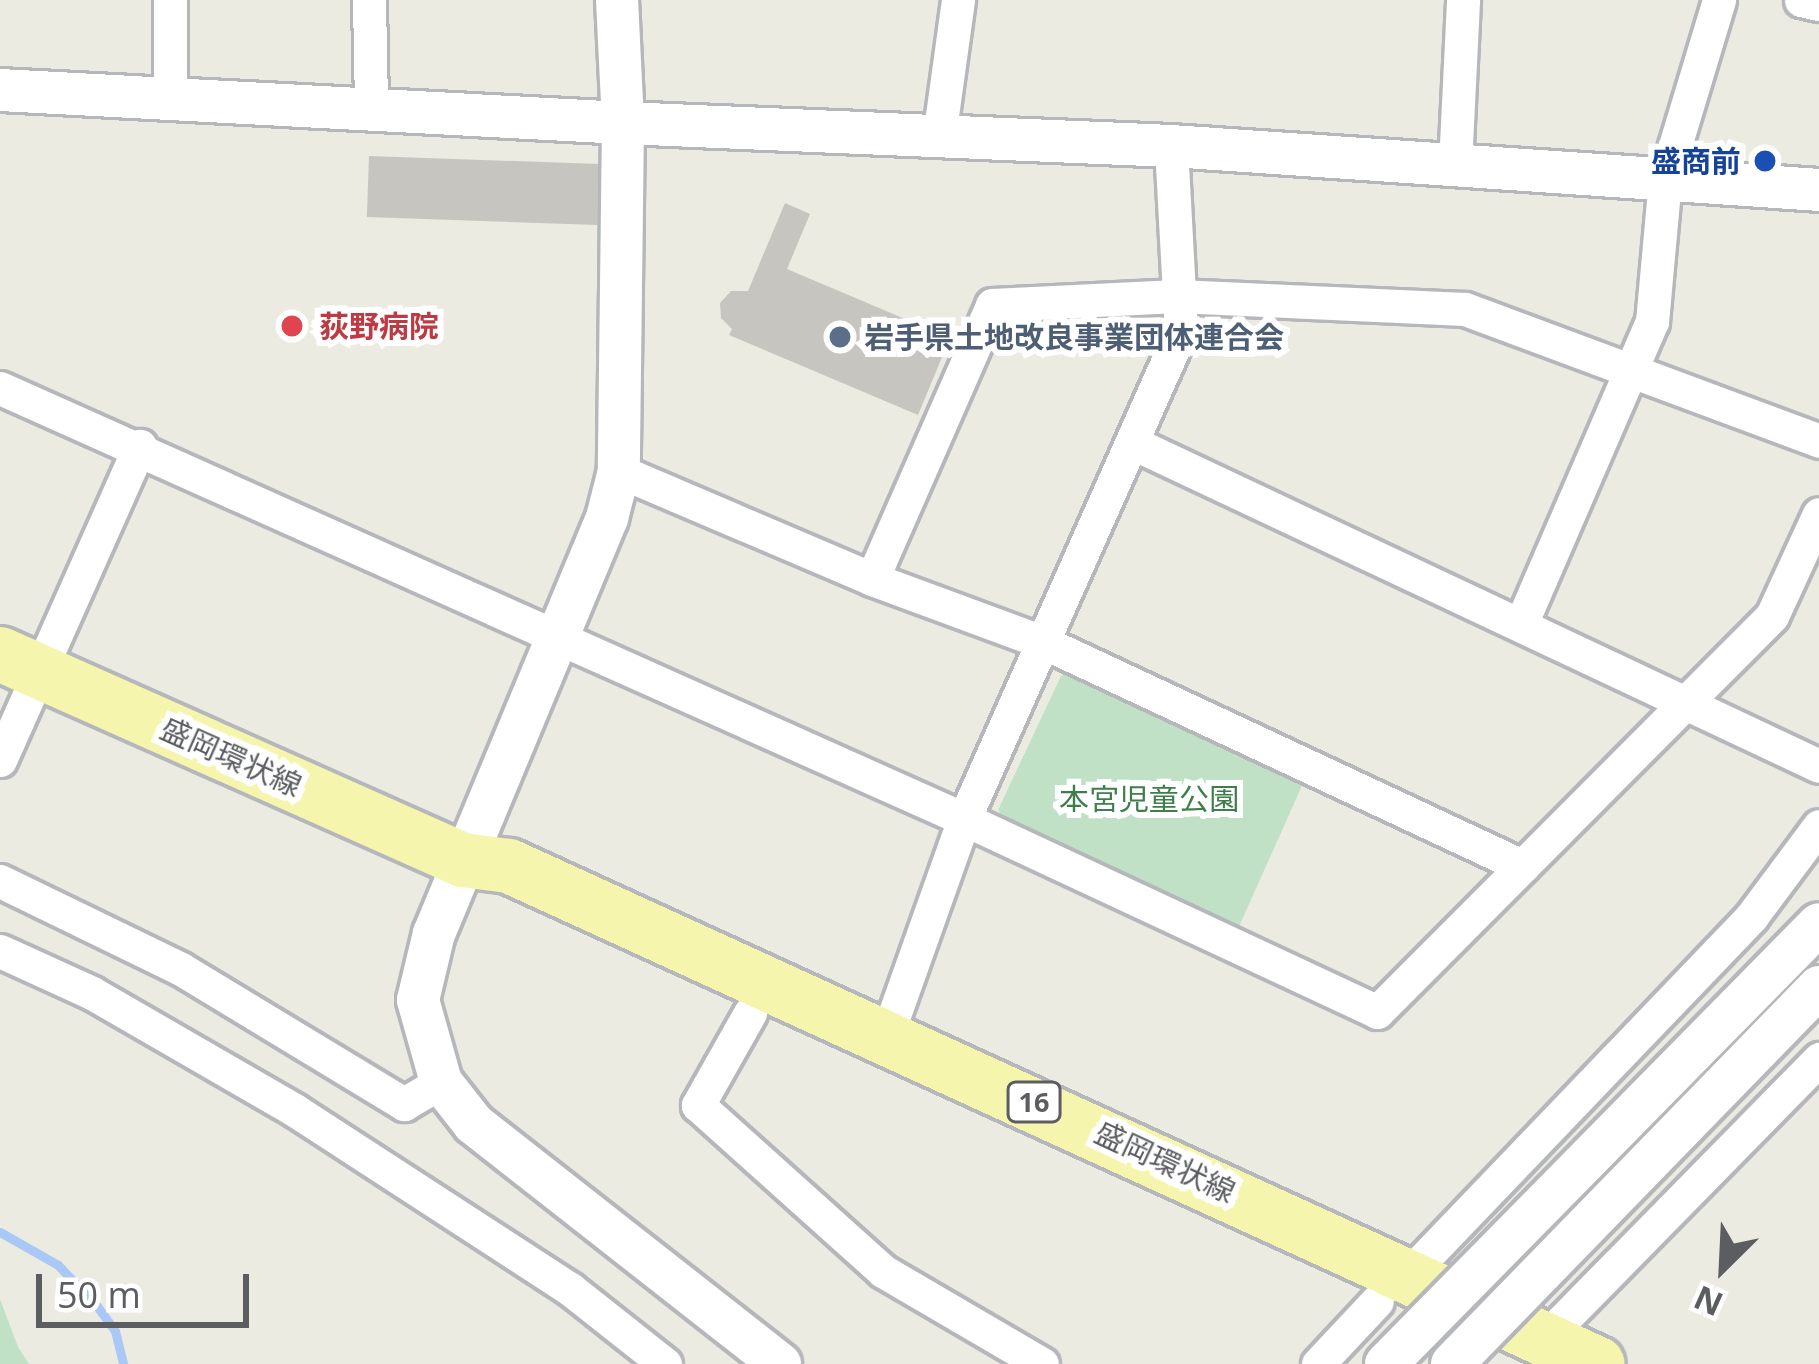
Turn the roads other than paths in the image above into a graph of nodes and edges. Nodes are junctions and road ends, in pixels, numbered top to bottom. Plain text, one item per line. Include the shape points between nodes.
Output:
1 (170, 0) edge
2 (369, 0) edge
3 (617, 0) edge
4 (958, 0) edge
5 (1719, 0) edge
6 (1802, 0) edge
7 (1460, 1) edge
8 (1819, 4) edge
9 (0, 90) edge
10 (170, 102) junction
11 (371, 109) junction
12 (623, 123) junction
13 (939, 137) junction
14 (1171, 146) junction
15 (1455, 165) junction
16 (1666, 179) junction
17 (1819, 190) edge
18 (1177, 296) junction
19 (1631, 371) junction
20 (0, 388) edge
21 (1819, 441) edge
22 (1132, 443) junction
23 (140, 446) junction
24 (619, 471) junction
25 (1819, 514) edge
26 (872, 579) junction
27 (1521, 624) junction
28 (557, 635) junction
29 (1045, 643) junction
30 (22, 664) edge
31 (1687, 701) junction
32 (0, 760) edge
33 (1819, 766) edge
34 (964, 819) junction
35 (1819, 826) edge
36 (463, 860) junction
37 (1522, 866) junction
38 (0, 881) edge
39 (1819, 924) edge
40 (0, 951) edge
41 (1819, 987) edge
42 (750, 1013) junction
43 (887, 1035) junction
44 (1819, 1059) edge
45 (440, 1082) junction
46 (1393, 1287) junction
47 (1533, 1351) edge
48 (665, 1364) edge
49 (780, 1364) edge
50 (1042, 1364) edge
51 (1318, 1364) edge
52 (1386, 1364) edge
53 (1452, 1364) edge
54 (1598, 1364) edge

1 - 10 street
2 - 11 street
3 - 12 street
4 - 13 street
5 - 16 street
6 - 8 street
7 - 15 street
9 - 10 street
10 - 11 street
11 - 12 street
12 - 13 street
12 - 24 street
13 - 14 street
14 - 15 street
14 - 18 street
15 - 16 street
16 - 17 street
16 - 19 street via 1652,322
18 - 19 street via 1465,309
18 - 22 street via 1181,332
18 - 26 street via 992,305
19 - 21 street
19 - 27 street
20 - 23 street
22 - 27 street
22 - 29 street
23 - 28 street
23 - 30 street
24 - 26 street
24 - 28 street
25 - 31 street via 1772,616
26 - 29 street
27 - 31 street
28 - 34 street
28 - 36 street
29 - 34 street
29 - 37 street
30 - 32 street
30 - 36 main road, 盛岡環状線 / 16
31 - 33 street
31 - 37 street
34 - 37 street via 1377,1012
34 - 43 street
35 - 46 street via 1752,916
36 - 42 main road, 盛岡環状線 / 16 via 496,899
36 - 43 main road, 盛岡環状線 / 16 via 509,866
36 - 45 street via 418,1000
38 - 45 street via 182,969 404,1104
39 - 52 street, bridge
40 - 48 street via 92,993 296,1111 570,1289
41 - 53 street, bridge
42 - 46 main road, 盛岡環状線 / 16
42 - 50 street via 698,1105 883,1271
43 - 46 main road, 盛岡環状線 / 16
44 - 47 street
45 - 49 street via 523,1168
46 - 47 main road, 盛岡環状線 / 16
46 - 51 street
47 - 54 main road, 盛岡環状線 / 16

